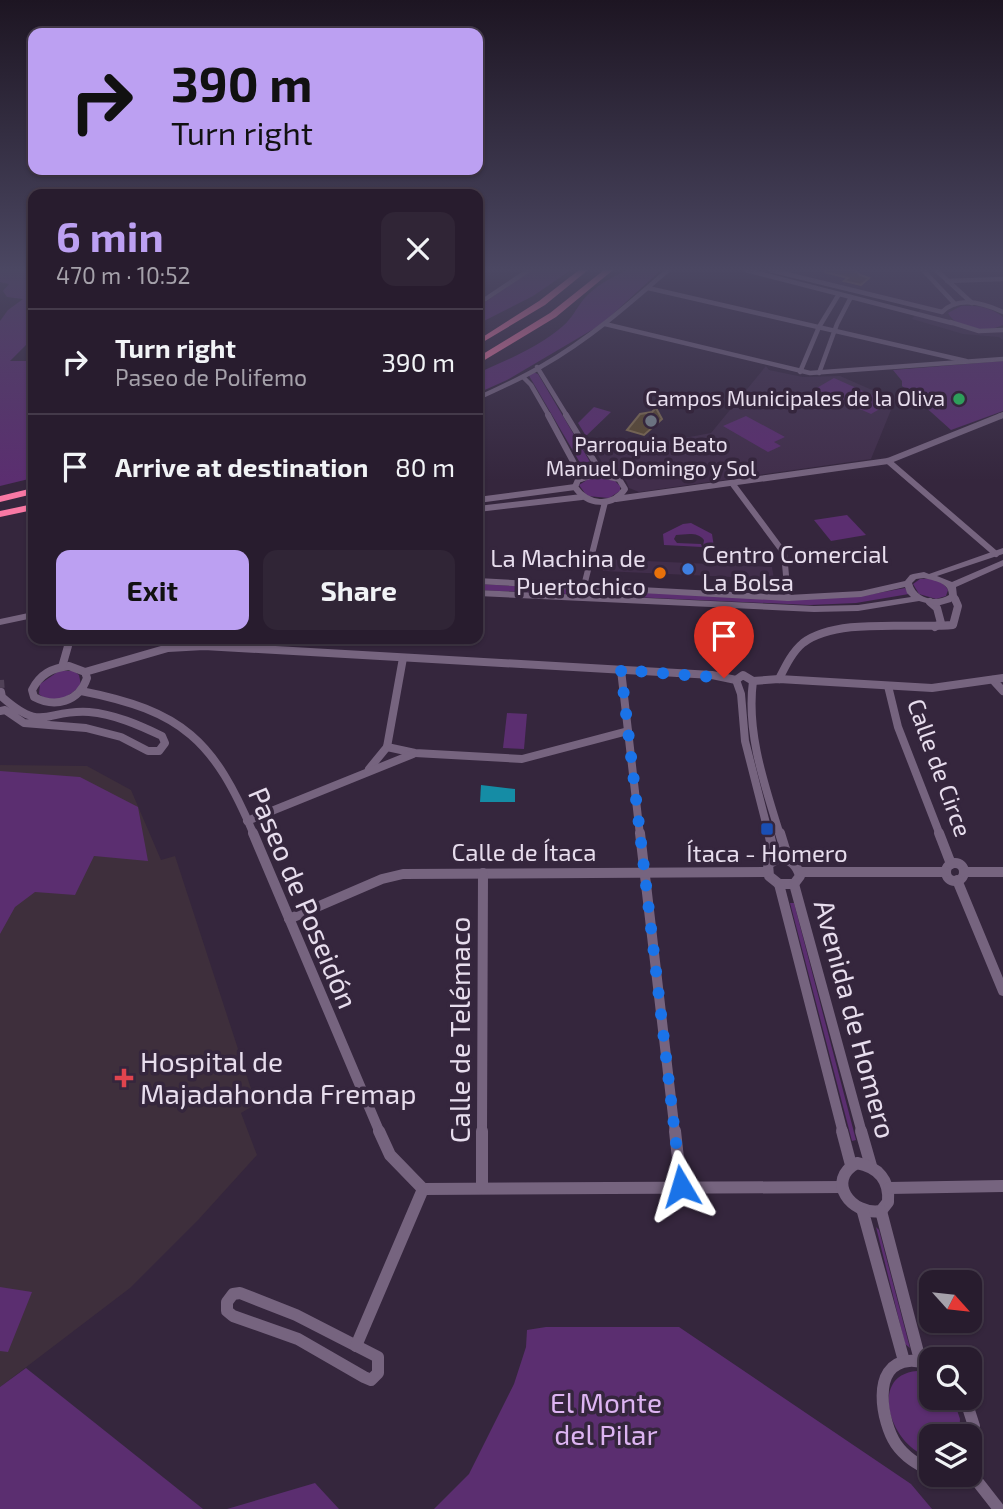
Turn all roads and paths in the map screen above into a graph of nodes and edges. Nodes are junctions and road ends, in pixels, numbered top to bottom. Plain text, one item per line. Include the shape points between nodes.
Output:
1 (502, 340) edge
2 (510, 340) edge
3 (580, 340) edge
4 (672, 340) edge
5 (813, 340) edge
6 (832, 340) edge
7 (877, 340) edge
8 (483, 354) edge
9 (483, 354) edge
10 (1003, 359) edge
11 (971, 362) junction
12 (537, 368) junction
13 (800, 372) junction
14 (819, 373) junction
15 (523, 377) junction
16 (483, 396) edge
17 (1003, 415) edge
18 (888, 461) junction
19 (605, 474) junction
20 (582, 478) junction
21 (732, 483) junction
22 (575, 487) junction
23 (625, 491) junction
24 (28, 492) edge
25 (638, 496) junction
26 (582, 497) junction
27 (0, 499) edge
28 (483, 499) edge
29 (616, 499) junction
30 (28, 500) edge
31 (606, 502) junction
32 (0, 506) edge
33 (483, 508) edge
34 (28, 510) edge
35 (0, 516) edge
36 (999, 553) edge
37 (1003, 563) edge
38 (930, 575) junction
39 (483, 582) edge
40 (908, 583) junction
41 (584, 586) junction
42 (952, 591) junction
43 (483, 593) edge
44 (788, 598) junction
45 (920, 598) junction
46 (930, 602) junction
47 (28, 615) edge
48 (0, 622) edge
49 (933, 629) junction
50 (68, 646) dead end
51 (403, 658) junction
52 (62, 667) junction
53 (621, 670) junction
54 (85, 672) junction
55 (779, 678) junction
56 (1003, 678) edge
57 (993, 680) junction
58 (737, 683) junction
59 (752, 683) junction
60 (888, 686) junction
61 (81, 691) junction
62 (1003, 691) edge
63 (1, 694) edge
64 (2, 711) edge
65 (628, 731) junction
66 (387, 747) junction
67 (415, 753) junction
68 (364, 773) junction
69 (247, 821) junction
70 (775, 859) junction
71 (788, 859) junction
72 (948, 868) junction
73 (644, 871) junction
74 (768, 872) junction
75 (800, 872) junction
76 (965, 872) junction
77 (1003, 872) edge
78 (483, 873) junction
79 (957, 880) junction
80 (779, 884) junction
81 (794, 884) junction
82 (289, 919) junction
83 (1003, 991) edge
84 (851, 1165) junction
85 (871, 1166) junction
86 (681, 1186) junction
87 (842, 1186) junction
88 (1003, 1186) edge
89 (482, 1188) junction
90 (888, 1188) junction
91 (423, 1189) junction
92 (881, 1211) junction
93 (863, 1212) junction
94 (356, 1346) junction
95 (922, 1347) edge
96 (904, 1361) junction
97 (919, 1362) edge
98 (919, 1465) edge
99 (982, 1487) edge
100 (999, 1509) edge

1 - 9 highway
2 - 8 highway
3 - 12 street
4 - 13 street
5 - 13 street
6 - 14 street
7 - 11 street
10 - 11 street
11 - 14 street
12 - 15 street
12 - 19 street
13 - 14 street
15 - 16 street
15 - 20 street
17 - 18 street
18 - 21 street
18 - 36 street
19 - 20 street
19 - 23 street via 619,479
20 - 22 street
21 - 25 street
21 - 44 street via 784,553
22 - 26 street
22 - 28 street
23 - 25 street
23 - 29 street
24 - 27 highway
25 - 29 street
26 - 31 street
26 - 33 street
29 - 31 street
30 - 32 highway
31 - 41 street
34 - 35 highway
36 - 38 street
37 - 42 street
38 - 40 street via 918,575
38 - 42 street
39 - 41 street
40 - 44 street via 837,596
40 - 45 street
41 - 44 street
42 - 46 street via 947,601
42 - 49 street via 958,606 953,625
43 - 45 street via 814,609 858,608
45 - 46 street
46 - 49 street via 942,623
47 - 48 street
49 - 55 street via 819,633 804,642
50 - 52 street
51 - 53 street
51 - 54 street via 185,646
51 - 66 street
52 - 54 street
52 - 61 street via 41,676 32,690 34,697 50,704
53 - 58 street via 712,675
53 - 65 street
54 - 61 street
55 - 59 street
55 - 60 street
56 - 57 street
57 - 60 street via 932,688
57 - 62 street
58 - 59 street
58 - 70 street via 745,741
59 - 71 street via 756,741
60 - 72 street, Calle de Circe
61 - 69 street, Paseo de Poseidón via 125,700 175,720 216,760
63 - 64 street
63 - 64 street via 30,718 69,712 102,714 148,729 165,743 159,751 148,751 86,727 24,723
65 - 67 street via 522,759
65 - 73 street
66 - 67 street
66 - 68 street
67 - 68 street
68 - 69 street
69 - 82 street, Paseo de Poseidón
70 - 71 street
70 - 74 street via 768,864
71 - 75 street
72 - 75 street
72 - 76 street via 961,867
72 - 79 street
73 - 74 street, Calle de Ítaca
73 - 78 street, Calle de Ítaca
73 - 86 street
74 - 80 street
75 - 81 street
76 - 77 street
76 - 79 street via 964,878
78 - 82 street, Calle de Ítaca via 403,874
78 - 89 street, Calle de Telémaco
79 - 83 street
80 - 81 street
80 - 84 street, Avenida de Homero
81 - 85 street, Avenida de Homero
82 - 91 street, Paseo de Poseidón via 390,1155
84 - 85 street
84 - 87 street via 843,1173
85 - 90 street
86 - 87 street
86 - 89 street
87 - 93 street via 849,1202
88 - 90 street
89 - 91 street
90 - 92 street via 888,1202
91 - 94 street
92 - 93 street
92 - 95 street
93 - 96 street
94 - 94 street via 240,1293 227,1301 227,1311 233,1316 286,1334 371,1380 381,1365 377,1357
96 - 97 street
96 - 98 street via 884,1380 882,1414 897,1447
99 - 100 street

